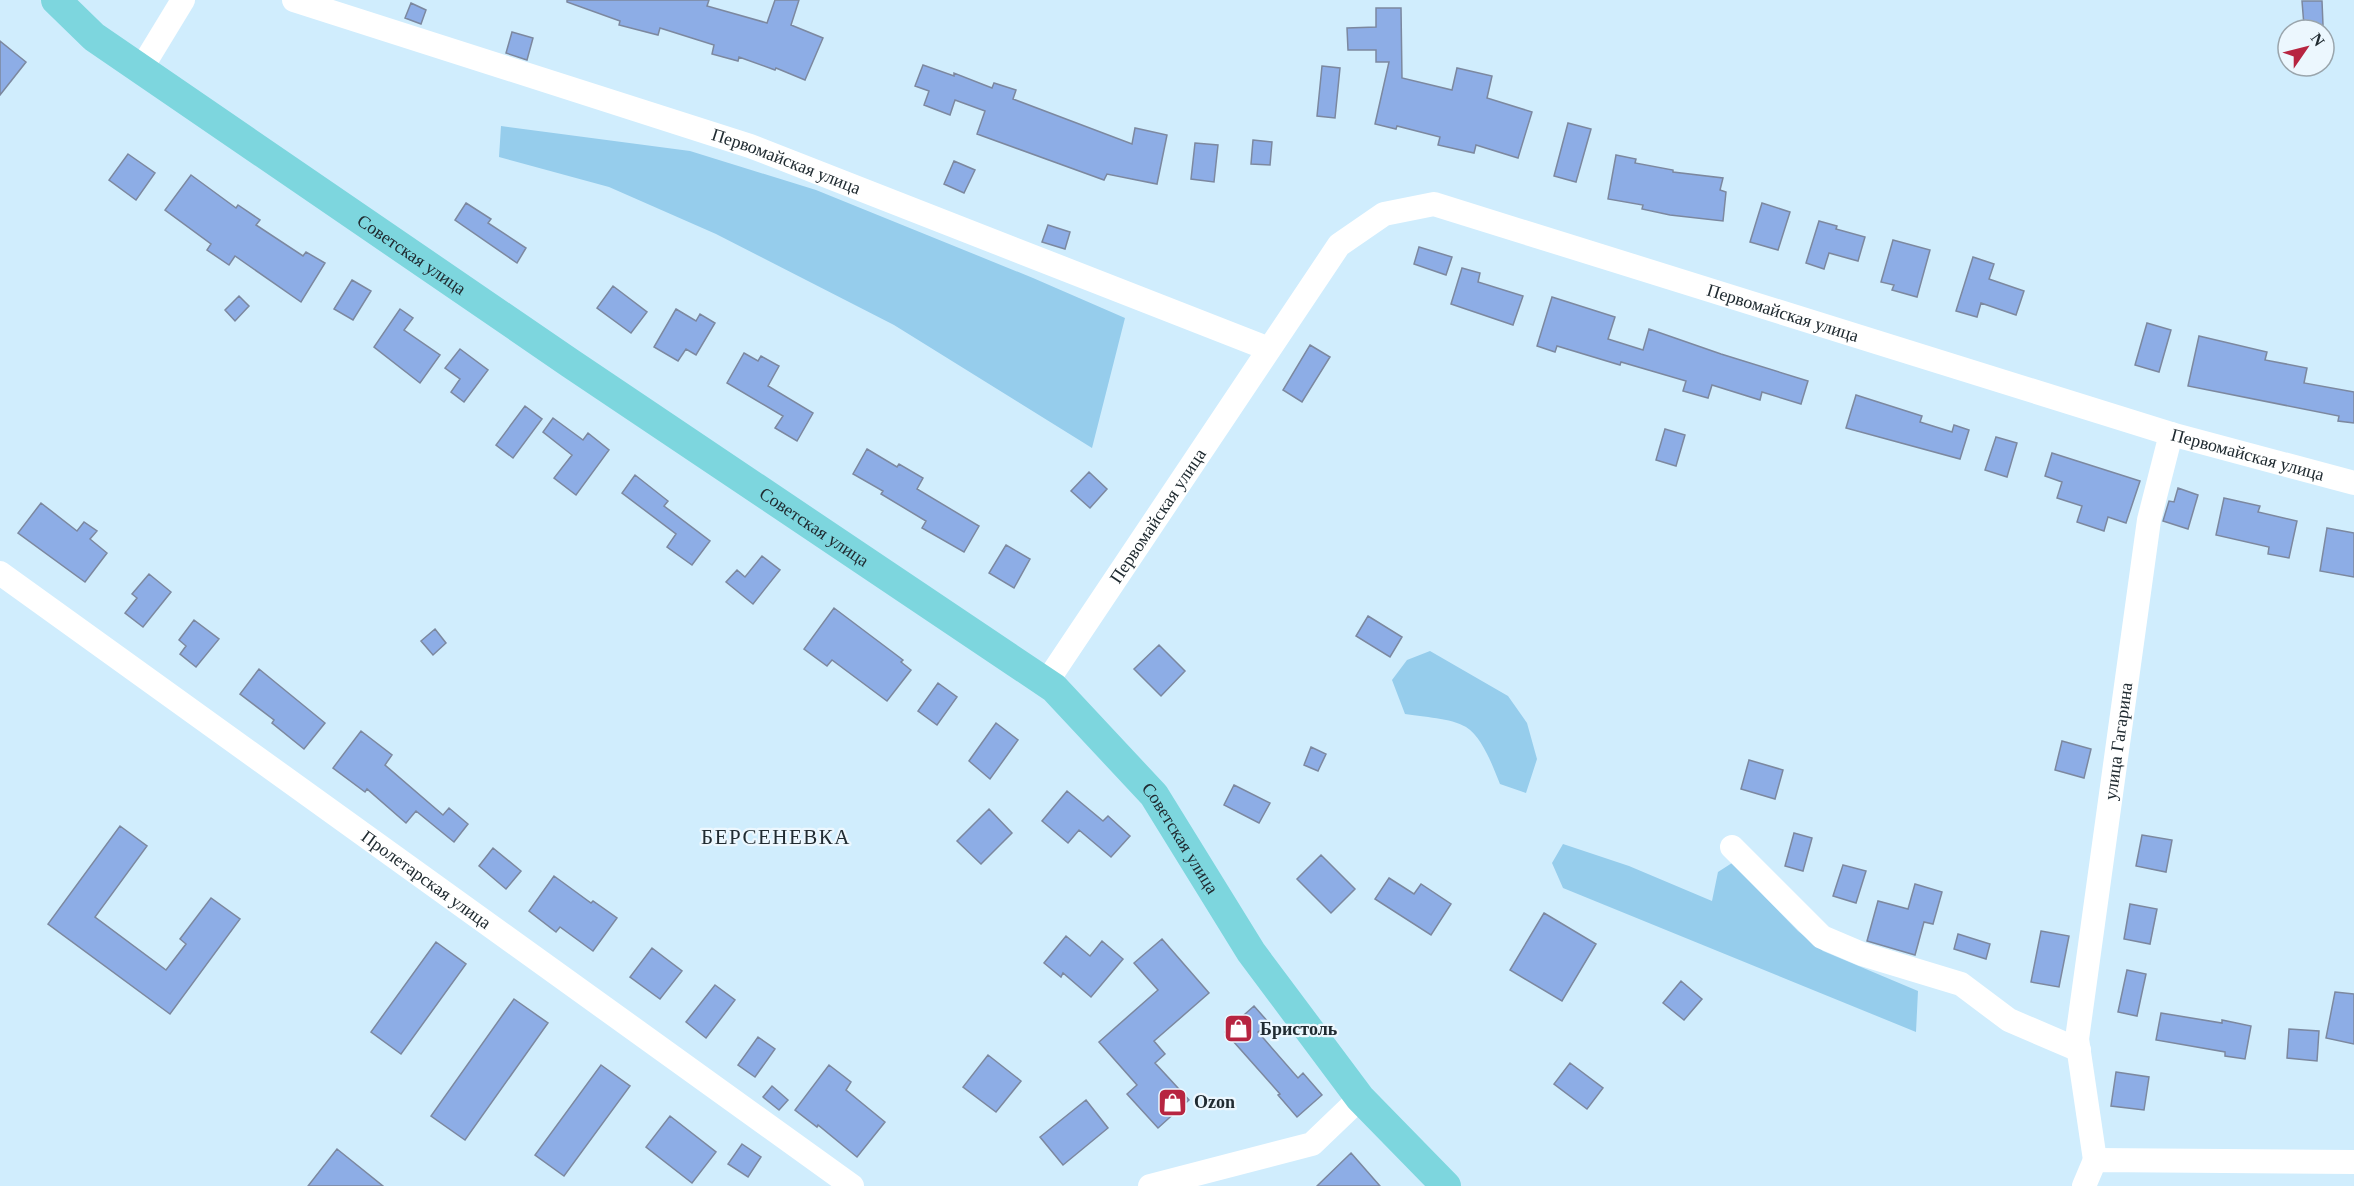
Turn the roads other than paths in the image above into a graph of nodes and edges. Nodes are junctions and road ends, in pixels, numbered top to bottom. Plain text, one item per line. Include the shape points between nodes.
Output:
1 (56, 0) edge
2 (183, 0) edge
3 (294, 0) edge
4 (141, 69) junction
5 (1269, 349) junction
6 (2171, 434) junction
7 (2354, 483) edge
8 (0, 573) edge
9 (1046, 683) junction
10 (1732, 847) dead end
11 (2079, 1050) junction
12 (1360, 1098) junction
13 (2095, 1160) junction
14 (2354, 1162) edge
15 (852, 1186) edge
16 (1150, 1186) edge
17 (1446, 1186) edge
18 (2084, 1186) edge

1 - 4 main road, Советская улица via 94,37
2 - 4 street
3 - 5 street, Первомайская улица via 750,146
4 - 9 main road, Советская улица
5 - 6 street, Первомайская улица via 1339,245 1384,214 1434,204
5 - 9 street, Первомайская улица
6 - 7 street, Первомайская улица
6 - 11 street, улица Гагарина via 2149,520 2077,1039
8 - 15 street, Пролетарская улица
9 - 12 main road, Советская улица via 1154,795 1251,952
10 - 11 street via 1822,937 1862,954 1960,984 2009,1020
11 - 13 street, улица Гагарина
12 - 16 street via 1312,1144
12 - 17 main road, Советская улица
13 - 14 street
13 - 18 street

